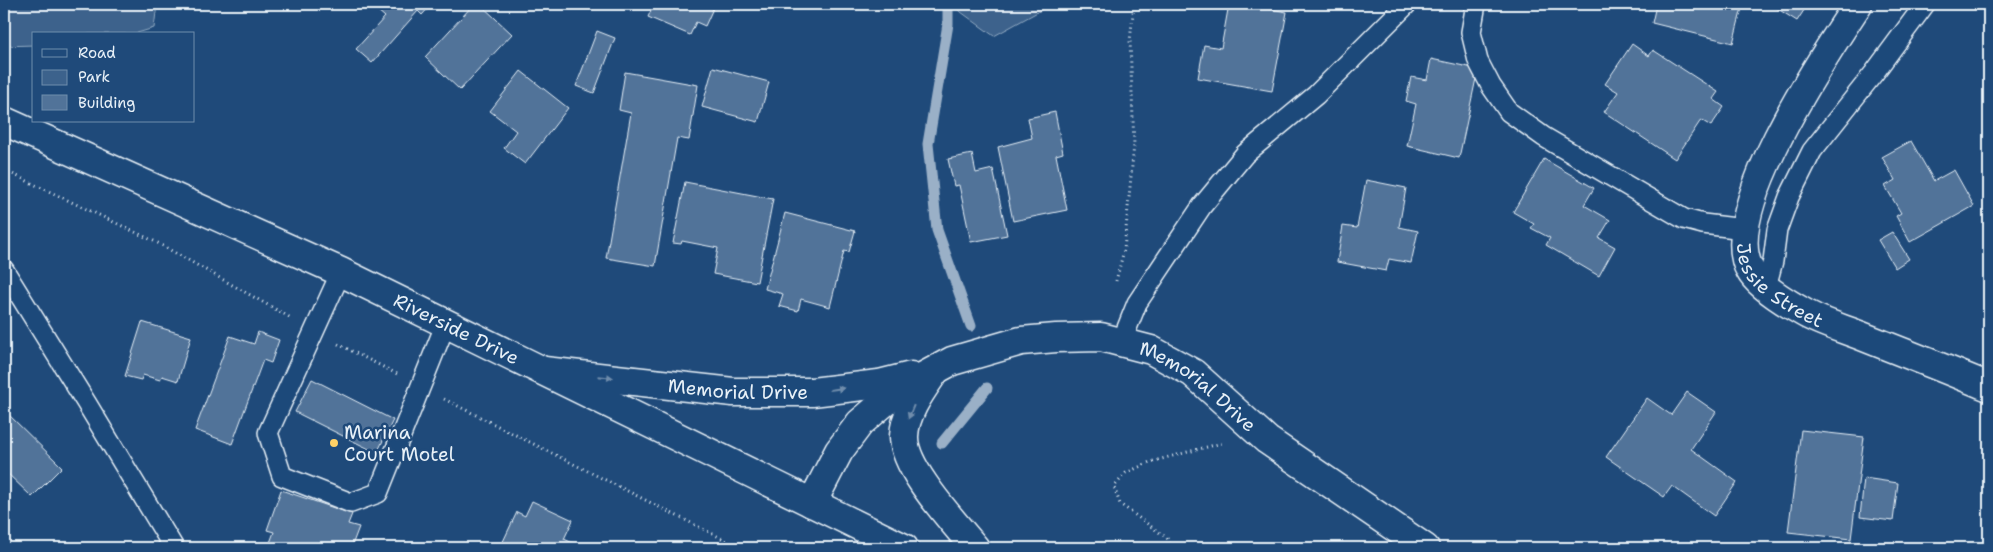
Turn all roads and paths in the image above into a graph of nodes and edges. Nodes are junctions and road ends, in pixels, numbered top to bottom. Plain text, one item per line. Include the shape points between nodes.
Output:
1 (1134, 4) edge
2 (1407, 4) edge
3 (1476, 4) edge
4 (1858, 4) edge
5 (1925, 4) edge
6 (4, 121) edge
7 (4, 170) edge
8 (1744, 229) junction
9 (4, 270) edge
10 (341, 272) junction
11 (1766, 287) junction
12 (1114, 289) dead end
13 (446, 323) junction
14 (314, 331) junction
15 (1121, 343) junction
16 (540, 370) junction
17 (935, 370) junction
18 (420, 387) junction
19 (1989, 387) edge
20 (1260, 433) junction
21 (812, 503) junction
22 (174, 548) edge
23 (741, 548) edge
24 (904, 548) edge
25 (975, 548) edge
26 (1172, 548) edge
27 (1425, 548) edge

1 - 12 path via 1130,41 1134,145 1124,250
2 - 15 lane via 1316,95 1245,154 1202,206 1137,302
3 - 8 lane via 1472,32 1478,61 1509,112 1544,137 1684,219
4 - 8 street, Jessie Street via 1787,116 1752,198
5 - 11 lane via 1812,151 1789,196 1777,230
6 - 10 street, Riverside Drive
7 - 14 path via 156,242
8 - 11 street, Jessie Street via 1744,249 1750,270
9 - 22 lane
10 - 13 street, Riverside Drive
10 - 14 lane
11 - 19 street, Jessie Street via 1804,313
13 - 16 street, Riverside Drive
13 - 18 lane
14 - 18 path
14 - 18 lane via 268,432 282,476 350,502 378,493
15 - 17 street, Memorial Drive via 1101,337 1021,342 952,360
15 - 20 street, Memorial Drive via 1151,350 1193,373
16 -> 17 street, Memorial Drive via 733,392 812,392 879,384
16 - 21 street, Riverside Drive
17 - 21 street, Memorial Drive via 900,389 860,423 839,451
17 -> 25 street, Memorial Drive via 917,397 904,437 912,465 922,481
18 - 23 path
20 - 26 path via 1150,462 1126,473 1114,487 1120,504 1167,538
20 - 27 street, Memorial Drive
21 - 24 street, Riverside Drive

